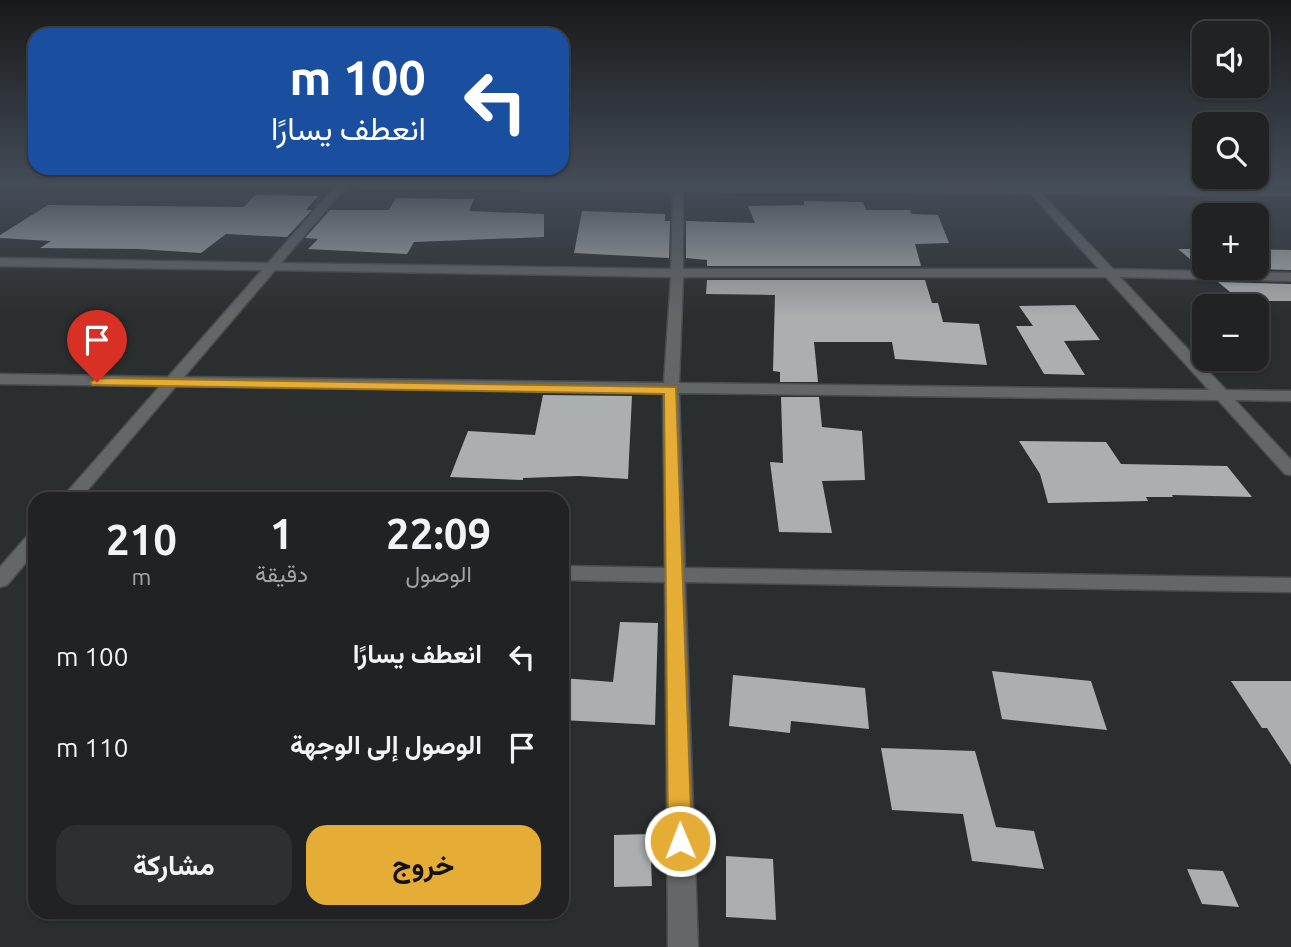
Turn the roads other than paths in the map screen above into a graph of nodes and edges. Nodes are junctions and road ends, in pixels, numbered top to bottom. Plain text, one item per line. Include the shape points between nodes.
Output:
1 (303, 229) edge
2 (678, 229) edge
3 (1069, 229) edge
4 (0, 262) edge
5 (269, 268) junction
6 (677, 273) junction
7 (1109, 273) junction
8 (1291, 277) edge
9 (0, 379) edge
10 (170, 383) junction
11 (671, 390) junction
12 (1223, 394) junction
13 (1291, 396) edge
14 (1291, 470) edge
15 (76, 492) edge
16 (28, 546) edge
17 (28, 566) edge
18 (4, 570) edge
19 (569, 573) edge
20 (674, 575) junction
21 (1291, 585) edge
22 (682, 947) edge

1 - 5 street
2 - 6 street
3 - 7 street
4 - 5 street
5 - 6 street
5 - 10 street
6 - 7 street
6 - 11 street
7 - 8 street
7 - 12 street
9 - 10 street
10 - 11 street
10 - 15 street
11 - 12 street
11 - 20 street
12 - 13 street
12 - 14 street
16 - 18 street
17 - 18 street
19 - 20 street
20 - 21 street
20 - 22 street

